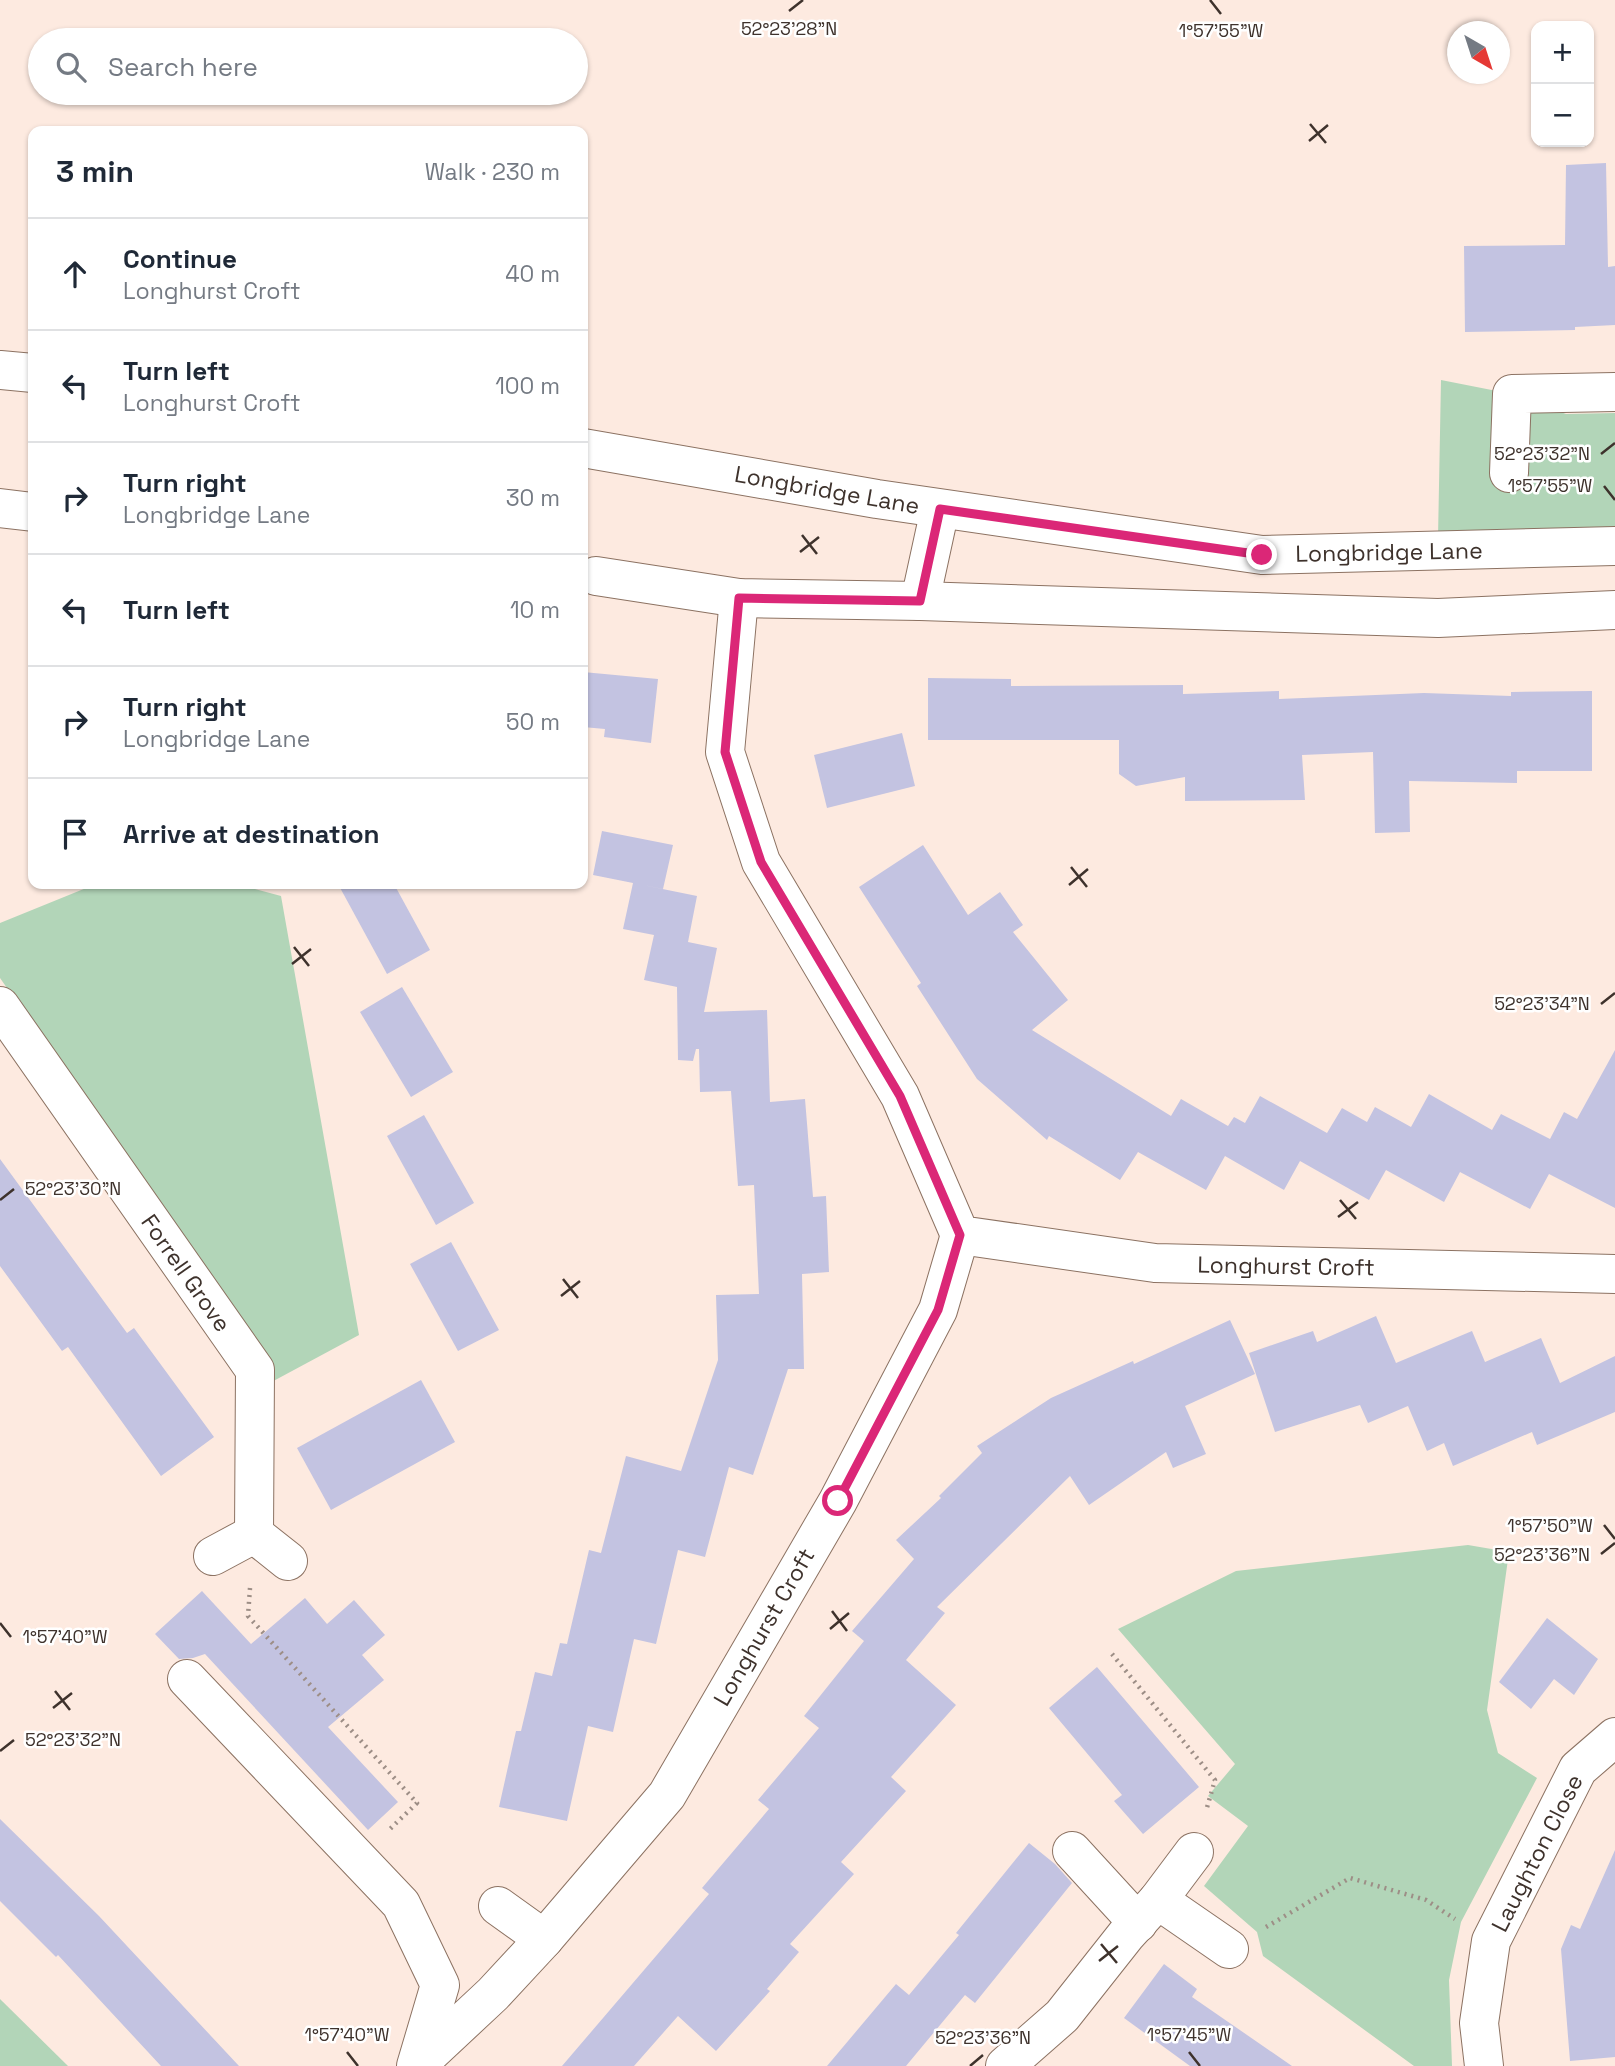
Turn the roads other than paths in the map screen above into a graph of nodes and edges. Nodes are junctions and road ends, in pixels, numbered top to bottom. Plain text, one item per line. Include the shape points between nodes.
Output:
1 (0, 370) edge
2 (28, 373) edge
3 (1615, 392) edge
4 (588, 449) edge
5 (1509, 473) dead end
6 (0, 508) edge
7 (940, 509) junction
8 (28, 511) edge
9 (1615, 546) edge
10 (596, 576) dead end
11 (739, 598) junction
12 (920, 601) junction
13 (1615, 610) edge
14 (0, 1006) edge
15 (960, 1235) junction
16 (1615, 1273) edge
17 (254, 1534) junction
18 (213, 1556) dead end
19 (288, 1561) dead end
20 (187, 1679) dead end
21 (1615, 1737) edge
22 (1072, 1851) dead end
23 (1194, 1852) road end
24 (498, 1906) dead end
25 (1148, 1911) junction
26 (544, 1939) junction
27 (1229, 1949) road end
28 (415, 2066) edge
29 (1004, 2066) edge
30 (1484, 2066) edge

1 - 2 street
3 - 5 street via 1512,394
4 - 7 street, Longbridge Lane
6 - 8 street
7 - 9 street, Longbridge Lane via 1262,555
7 - 12 street
10 - 11 street
11 - 12 street
11 - 15 street via 725,752 761,862 900,1096
12 - 13 street via 1438,618
14 - 17 street, Forrell Grove via 255,1370
15 - 16 street, Longhurst Croft via 1155,1263
15 - 26 street, Longhurst Croft via 938,1310 838,1501 667,1795
17 - 18 street
17 - 19 street
20 - 28 street via 401,1904 440,1985
21 - 30 street, Laughton Close via 1578,1769 1491,1941 1479,2023
22 - 25 street
23 - 25 street
24 - 26 street
25 - 27 street
25 - 29 street via 1062,2016
26 - 28 street, Longhurst Croft

